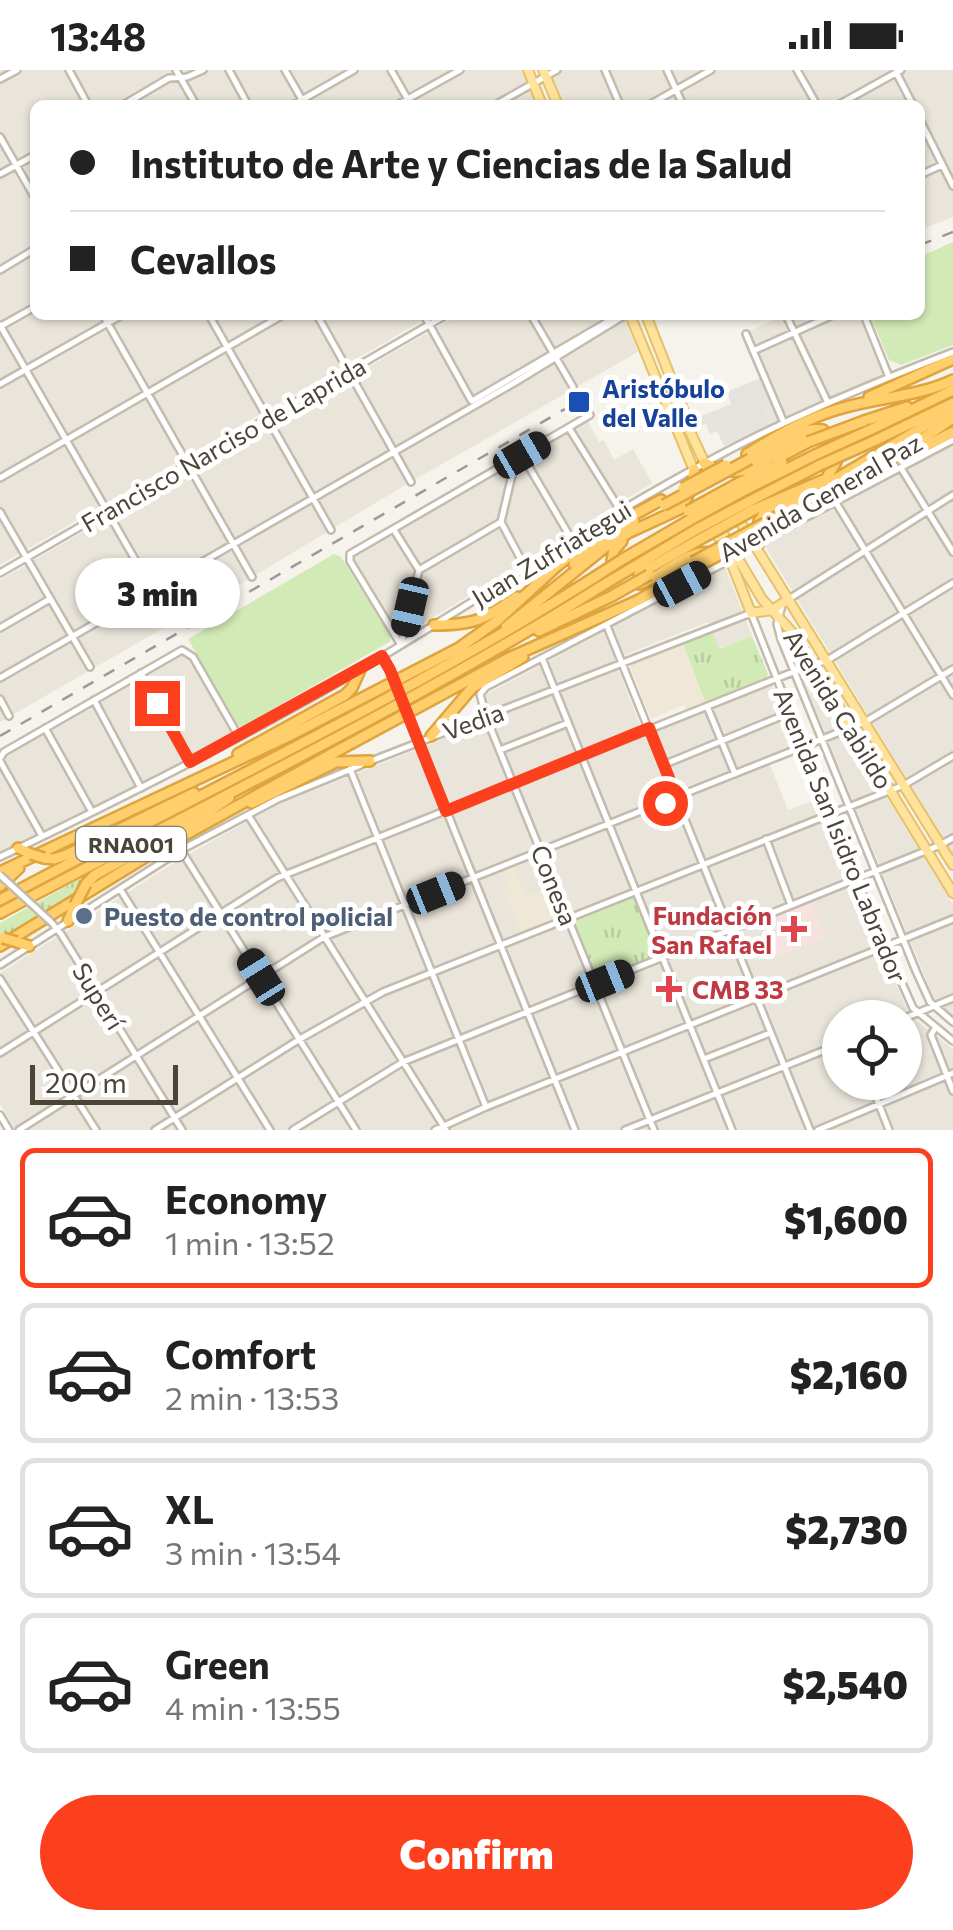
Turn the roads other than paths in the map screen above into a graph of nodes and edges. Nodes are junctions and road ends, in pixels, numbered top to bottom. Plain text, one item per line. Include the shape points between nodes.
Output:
1 (17, 70) edge
2 (68, 70) edge
3 (176, 70) edge
4 (203, 70) edge
5 (229, 70) edge
6 (285, 70) edge
7 (354, 70) edge
8 (390, 70) edge
9 (460, 70) edge
10 (528, 70) edge
11 (557, 70) edge
12 (605, 70) edge
13 (668, 70) edge
14 (711, 70) edge
15 (797, 70) edge
16 (898, 71) edge
17 (545, 73) edge
18 (180, 78) junction
19 (0, 79) edge
20 (533, 83) junction
21 (676, 89) junction
22 (85, 100) edge
23 (132, 100) edge
24 (193, 100) edge
25 (245, 100) edge
26 (302, 100) edge
27 (306, 100) edge
28 (408, 100) edge
29 (412, 100) edge
30 (504, 100) edge
31 (540, 100) edge
32 (556, 100) edge
33 (618, 100) edge
34 (657, 100) edge
35 (681, 100) edge
36 (815, 100) edge
37 (847, 100) edge
38 (911, 100) edge
39 (925, 130) edge
40 (0, 137) edge
41 (30, 157) edge
42 (16, 165) junction
43 (942, 165) junction
44 (925, 173) edge
45 (0, 174) edge
46 (953, 186) edge
47 (30, 189) edge
48 (30, 252) edge
49 (0, 270) edge
50 (30, 310) edge
51 (106, 320) edge
52 (113, 320) edge
53 (213, 320) edge
54 (274, 320) edge
55 (320, 320) edge
56 (427, 320) edge
57 (437, 320) edge
58 (534, 320) edge
59 (615, 320) edge
60 (627, 320) edge
61 (648, 320) edge
62 (789, 320) edge
63 (822, 320) edge
64 (866, 320) edge
65 (108, 323) junction
66 (430, 324) junction
67 (0, 326) edge
68 (795, 332) junction
69 (746, 334) dead end
70 (227, 347) junction
71 (753, 351) junction
72 (554, 355) junction
73 (953, 356) edge
74 (27, 369) junction
75 (348, 372) junction
76 (890, 377) junction
77 (953, 380) edge
78 (0, 384) edge
79 (573, 387) dead end
80 (148, 393) junction
81 (948, 393) edge
82 (473, 403) junction
83 (828, 403) junction
84 (953, 406) edge
85 (844, 407) junction
86 (590, 415) dead end
87 (268, 418) junction
88 (953, 418) edge
89 (937, 420) junction
90 (784, 423) junction
91 (870, 427) junction
92 (569, 428) junction
93 (953, 432) edge
94 (66, 440) junction
95 (953, 440) edge
96 (815, 446) junction
97 (394, 452) junction
98 (519, 457) junction
99 (748, 457) junction
100 (188, 463) junction
101 (882, 466) junction
102 (901, 468) junction
103 (702, 469) junction
104 (0, 478) edge
105 (725, 480) dead end
106 (411, 482) dead end
107 (826, 484) junction
108 (700, 488) dead end
109 (688, 495) dead end
110 (953, 495) edge
111 (313, 498) junction
112 (703, 499) dead end
113 (835, 501) junction
114 (663, 502) junction
115 (620, 510) junction
116 (106, 511) junction
117 (928, 511) junction
118 (0, 512) edge
119 (746, 512) junction
120 (689, 515) junction
121 (781, 518) junction
122 (501, 522) junction
123 (394, 529) junction
124 (332, 530) dead end
125 (572, 540) junction
126 (615, 540) junction
127 (234, 544) junction
128 (758, 546) junction
129 (865, 550) junction
130 (953, 552) edge
131 (26, 558) junction
132 (727, 558) junction
133 (614, 561) junction
134 (695, 565) junction
135 (526, 569) junction
136 (419, 570) junction
137 (0, 572) edge
138 (547, 575) junction
139 (252, 577) dead end
140 (637, 578) junction
141 (953, 583) edge
142 (604, 588) junction
143 (154, 590) junction
144 (50, 599) junction
145 (785, 602) junction
146 (532, 604) junction
147 (750, 613) junction
148 (775, 613) junction
149 (904, 613) junction
150 (171, 622) dead end
151 (434, 624) junction
152 (606, 626) junction
153 (0, 628) edge
154 (792, 632) junction
155 (564, 633) junction
156 (72, 636) junction
157 (781, 640) junction
158 (514, 642) junction
159 (401, 645) junction
160 (484, 645) junction
161 (382, 656) junction
162 (542, 658) junction
163 (826, 661) junction
164 (622, 662) junction
165 (813, 664) junction
166 (90, 667) dead end
167 (360, 670) junction
168 (953, 670) edge
169 (794, 672) junction
170 (141, 673) junction
171 (942, 676) junction
172 (0, 678) edge
173 (777, 678) junction
174 (555, 690) junction
175 (480, 694) joint
176 (953, 695) edge
177 (0, 700) edge
178 (94, 700) junction
179 (707, 706) junction
180 (790, 713) junction
181 (9, 716) dead end
182 (486, 717) junction
183 (865, 722) junction
184 (568, 723) junction
185 (851, 726) junction
186 (45, 728) junction
187 (649, 728) junction
188 (431, 736) junction
189 (239, 737) junction
190 (822, 739) junction
191 (721, 740) junction
192 (418, 741) junction
193 (804, 746) junction
194 (500, 750) junction
195 (581, 756) junction
196 (953, 756) edge
197 (0, 760) edge
198 (370, 761) junction
199 (190, 762) junction
200 (663, 765) junction
201 (350, 769) junction
202 (735, 774) junction
203 (264, 775) junction
204 (194, 780) junction
205 (224, 782) junction
206 (513, 784) junction
207 (904, 786) junction
208 (141, 788) junction
209 (890, 790) junction
210 (677, 798) junction
211 (849, 807) junction
212 (446, 811) junction
213 (92, 812) junction
214 (248, 814) junction
215 (830, 815) junction
216 (213, 819) junction
217 (608, 825) junction
218 (42, 836) junction
219 (378, 838) junction
220 (953, 838) edge
221 (766, 839) junction
222 (934, 847) junction
223 (18, 848) junction
224 (181, 850) junction
225 (542, 851) junction
226 (36, 856) junction
227 (0, 857) edge
228 (704, 864) junction
229 (953, 865) edge
230 (876, 870) junction
231 (0, 874) edge
232 (285, 874) junction
233 (474, 878) junction
234 (856, 879) junction
235 (0, 886) edge
236 (120, 889) junction
237 (635, 891) junction
238 (953, 892) edge
239 (0, 900) edge
240 (405, 905) junction
241 (791, 905) junction
242 (0, 914) edge
243 (221, 914) junction
244 (568, 918) junction
245 (953, 919) edge
246 (68, 922) junction
247 (56, 929) junction
248 (729, 930) junction
249 (324, 937) junction
250 (1, 940) edge
251 (902, 940) junction
252 (29, 946) junction
253 (500, 946) junction
254 (886, 946) junction
255 (159, 954) junction
256 (662, 958) junction
257 (0, 965) edge
258 (432, 972) junction
259 (261, 977) junction
260 (0, 978) edge
261 (595, 985) junction
262 (96, 992) junction
263 (757, 998) junction
264 (953, 998) edge
265 (910, 1000) edge
266 (365, 1001) junction
267 (934, 1006) junction
268 (922, 1010) edge
269 (528, 1012) junction
270 (922, 1015) edge
271 (198, 1016) junction
272 (953, 1022) edge
273 (691, 1025) junction
274 (936, 1027) junction
275 (34, 1032) junction
276 (770, 1033) junction
277 (300, 1039) junction
278 (459, 1040) junction
279 (953, 1041) edge
280 (822, 1051) edge
281 (0, 1053) edge
282 (622, 1053) junction
283 (136, 1054) junction
284 (704, 1059) junction
285 (403, 1062) junction
286 (784, 1066) junction
287 (950, 1074) edge
288 (237, 1078) junction
289 (555, 1080) junction
290 (953, 1090) edge
291 (718, 1093) junction
292 (74, 1094) junction
293 (877, 1100) edge
294 (338, 1102) junction
295 (878, 1104) junction
296 (486, 1107) junction
297 (0, 1115) edge
298 (174, 1118) junction
299 (650, 1120) junction
300 (444, 1128) edge
301 (9, 1130) edge
302 (19, 1130) edge
303 (96, 1130) edge
304 (155, 1130) edge
305 (182, 1130) edge
306 (270, 1130) edge
307 (293, 1130) edge
308 (356, 1130) edge
309 (435, 1130) edge
310 (575, 1130) edge
311 (625, 1130) edge
312 (654, 1130) edge
313 (732, 1130) edge
314 (814, 1130) edge
315 (889, 1130) edge

1 - 19 street
2 - 22 street
3 - 18 street
4 - 18 street
5 - 25 street
6 - 26 street
7 - 27 street
8 - 28 street
9 - 29 street
10 - 20 main road
11 - 17 street
12 - 33 street
13 - 21 street
14 - 21 street
15 - 36 street
16 - 37 street
16 - 38 street
17 - 20 street
17 - 32 main road
18 - 23 street
18 - 24 street
20 - 30 street
20 - 31 main road
21 - 34 street
21 - 35 street
39 - 43 street
40 - 42 street
41 - 42 street
42 - 45 street
42 - 47 street
43 - 44 street
43 - 46 street
48 - 49 street
50 - 67 street
51 - 65 street
52 - 65 street
53 - 70 street
54 - 70 street
55 - 75 street
56 - 66 street
57 - 66 street, Francisco Narciso de Laprida
58 - 72 street
59 - 72 street
60 - 103 main road
61 - 103 main road
62 - 68 street
63 - 68 street
64 - 76 street
65 - 74 street
65 - 80 street
66 - 75 street, Francisco Narciso de Laprida
66 - 82 street
67 - 74 street
68 - 71 street
68 - 83 street
69 - 71 street
70 - 80 street
70 - 87 street
71 - 90 street
72 - 79 street
72 - 82 street
73 - 76 street, Juan Zufriategui
73 - 85 highway
74 - 78 street
74 - 94 street
75 - 87 street, Francisco Narciso de Laprida
75 - 97 street
76 - 83 street, Juan Zufriategui
77 - 85 highway, Avenida General Paz
80 - 94 street
80 - 100 street
81 - 91 highway, Avenida General Paz
82 - 97 street
83 - 90 street, Juan Zufriategui
84 - 89 highway
84 - 91 highway, Avenida General Paz
85 - 99 highway, Avenida General Paz via 795,426
86 - 92 street
87 - 100 street, Francisco Narciso de Laprida
87 - 111 street
88 - 101 highway, Avenida General Paz
89 - 107 highway
89 - 121 highway
90 - 103 street, Juan Zufriategui
91 - 96 highway, bridge
91 - 96 highway, Avenida General Paz, bridge
92 - 98 street
92 - 115 street
93 - 101 highway
94 - 104 street
94 - 116 street
95 - 102 street, Avenida General Paz
96 - 99 highway via 812,429
96 - 105 highway
96 - 119 highway, Avenida General Paz
96 - 120 highway, Avenida General Paz / RNA001, bridge
97 - 106 street
97 - 111 street
98 - 122 street
98 - 123 street
98 - 125 street
99 - 114 highway, Avenida General Paz, bridge
100 - 116 street, Francisco Narciso de Laprida
100 - 127 street
101 - 121 highway, Avenida General Paz
102 - 113 street, Avenida General Paz
102 - 117 street
103 - 115 street, Juan Zufriategui
107 - 119 highway via 838,461 826,479
107 - 128 highway via 763,514
108 - 112 main road
109 - 126 highway via 680,510
110 - 117 street, Vedia
111 - 124 street
111 - 127 street
113 - 128 street, Avenida General Paz
113 - 129 street
114 - 138 highway, Avenida General Paz via 593,537
114 - 146 highway via 596,546
115 - 125 street, Juan Zufriategui
116 - 131 street, Francisco Narciso de Laprida
116 - 143 street
117 - 129 street, Vedia
117 - 130 street
118 - 131 street
119 - 128 main road, Avenida Cabildo
119 - 128 main road, Avenida Cabildo via 746,532
119 - 140 highway, Avenida General Paz, bridge via 699,534
120 - 133 highway, Avenida General Paz / RNA001
120 - 133 highway via 619,543
121 - 134 highway, Avenida General Paz, bridge
122 - 135 street
122 - 136 street
123 - 136 street
123 - 159 street via 349,556
125 - 135 street, Juan Zufriategui
126 - 133 highway via 608,550
126 - 146 highway
127 - 139 street
127 - 143 street
128 - 145 main road, Avenida Cabildo
129 - 145 street, Vedia
129 - 149 street
131 - 137 street, Francisco Narciso de Laprida
131 - 144 street
132 - 140 highway via 700,546
132 - 147 main road, Avenida Cabildo
132 - 148 main road, Avenida Cabildo via 718,531
132 - 152 street, Avenida General Paz
133 - 142 highway, Avenida General Paz / RNA001, bridge
134 - 140 highway via 643,590
134 - 155 highway, Avenida General Paz via 639,600
135 - 151 street, Juan Zufriategui
136 - 159 street
138 - 151 highway via 484,619
138 - 204 highway, Avenida General Paz via 459,648
140 - 142 highway, bridge
141 - 149 street
142 - 158 highway, Avenida General Paz / RNA001
142 - 158 highway via 577,614
142 - 160 highway, Avenida General Paz / RNA001
143 - 150 street
143 - 156 street
144 - 153 street
144 - 156 street
145 - 148 main road, Vedia
145 - 163 main road, Avenida Cabildo
146 - 160 highway
147 - 148 main road, Vedia
147 - 164 street, Vedia
147 - 173 street, Avenida San Isidro Labrador
148 - 154 main road, Avenida Cabildo
148 - 157 street, Avenida San Isidro Labrador
149 - 163 street
149 - 171 street
151 - 159 street, Juan Zufriategui
152 - 162 street, Avenida General Paz
152 - 164 street
154 - 157 main road
154 - 165 main road, Avenida Cabildo
155 - 188 highway via 472,688
155 - 216 highway, Avenida General Paz
156 - 166 street
156 - 172 street
157 - 169 street, Avenida San Isidro Labrador
158 - 203 highway, Avenida General Paz / RNA001
159 - 161 street, Juan Zufriategui
160 - 205 highway, Avenida General Paz / RNA001
161 - 167 street, Juan Zufriategui
161 - 192 street, bridge
162 - 174 street
162 - 175 street, Avenida General Paz
163 - 165 street
163 - 183 main road, Avenida Cabildo
164 - 174 street, Vedia
164 - 187 street
165 - 169 street
165 - 185 main road, Avenida Cabildo
167 - 189 street, Juan Zufriategui
167 - 204 highway via 345,695
168 - 171 street
169 - 173 street
169 - 190 street, Avenida San Isidro Labrador
170 - 178 street
170 - 189 street via 182,650 193,657
170 - 199 street
171 - 176 street
171 - 183 street
173 - 179 street
173 - 180 street, Avenida San Isidro Labrador
174 - 182 street, Vedia
174 - 184 street
175 - 182 street, Conesa
177 - 181 street
178 - 186 street
178 - 208 street
179 - 187 street
179 - 191 street
180 - 191 street
180 - 193 street, Avenida San Isidro Labrador
182 - 188 street, Vedia
182 - 194 street, Conesa
183 - 185 street
183 - 207 main road, Avenida Cabildo
184 - 194 street
184 - 195 street
185 - 190 street
185 - 209 main road, Avenida Cabildo
186 - 197 street
186 - 213 street
187 - 195 street
187 - 200 street
188 - 192 street, Vedia
189 - 199 street, Juan Zufriategui
190 - 193 street
190 - 211 street, Avenida San Isidro Labrador
191 - 200 street
191 - 202 street
192 - 198 street, Vedia
192 - 212 street
193 - 202 street
193 - 215 street, Avenida San Isidro Labrador
194 - 206 street, Conesa
195 - 206 street
195 - 217 street
196 - 207 street
197 - 218 street
198 - 201 street, Vedia
198 - 216 highway via 336,762
199 - 208 street, Juan Zufriategui
200 - 210 street
201 - 214 street, Vedia
201 - 219 street
202 - 210 street
203 - 242 highway, Avenida General Paz / RNA001
203 - 246 highway, bridge via 95,874
204 - 226 highway, Avenida General Paz
205 - 226 highway via 66,855
205 - 239 highway, Avenida General Paz / RNA001
206 - 212 street
206 - 225 street, Conesa
207 - 209 street
207 - 222 main road, Avenida Cabildo
208 - 213 street, Juan Zufriategui
209 - 211 street
209 - 222 main road, Avenida Cabildo
210 - 217 street
210 - 228 street
211 - 215 street
211 - 230 street, Avenida San Isidro Labrador
212 - 219 street
212 - 233 street
213 - 218 street, Juan Zufriategui
214 - 224 street, Vedia
214 - 232 street
215 - 221 street
215 - 234 street, Avenida San Isidro Labrador
216 - 250 highway, Avenida General Paz
217 - 225 street
217 - 237 street
218 - 223 street, Juan Zufriategui
219 - 232 street
219 - 240 street
220 - 222 street
221 - 228 street
221 - 241 street
222 - 229 main road, Avenida Cabildo
222 - 230 street
222 - 238 main road, Avenida Cabildo
223 - 226 highway
223 - 227 street, Juan Zufriategui
224 - 236 street, Vedia
224 - 243 street
225 - 233 street
225 - 244 street, Conesa
226 - 231 highway, Avenida General Paz
226 - 235 highway
228 - 237 street
228 - 248 street
230 - 234 street
230 - 251 street, Avenida San Isidro Labrador
231 - 247 street, Superí, bridge
232 - 243 street
232 - 249 street
233 - 240 street
233 - 253 street
234 - 241 street
234 - 254 street, Avenida San Isidro Labrador
236 - 246 street, Vedia
236 - 255 street
237 - 244 street
237 - 256 street
240 - 249 street
240 - 258 street
241 - 248 street
243 - 255 street
243 - 259 street
244 - 253 street
244 - 261 street, Conesa
245 - 251 street
246 - 247 street, Vedia
247 - 252 street, Vedia
247 - 262 street, Superí
248 - 256 street
248 - 263 street
249 - 259 street
249 - 266 street
250 - 252 highway, bridge
251 - 254 street
251 - 267 street, Avenida San Isidro Labrador
252 - 257 street, Vedia
253 - 258 street
253 - 269 street
254 - 263 street
254 - 265 street, Avenida San Isidro Labrador
255 - 262 street
255 - 271 street
256 - 261 street
256 - 273 street
258 - 266 street
258 - 278 street
259 - 271 street
259 - 277 street
260 - 275 street
261 - 269 street
261 - 282 street, Conesa
262 - 275 street
262 - 283 street, Superí
263 - 273 street
263 - 276 street
264 - 267 street
266 - 277 street
266 - 285 street
267 - 268 street
267 - 272 street, Avenida San Isidro Labrador
269 - 278 street
269 - 289 street
270 - 274 street, Avenida San Isidro Labrador
271 - 283 street
271 - 288 street
273 - 282 street
273 - 284 street
274 - 279 street, Avenida San Isidro Labrador
274 - 287 street via 931,1035
275 - 281 street
275 - 292 street
276 - 284 street
276 - 286 street
277 - 288 street
277 - 294 street
278 - 285 street
278 - 296 street
280 - 286 street
282 - 289 street
282 - 299 street, Conesa
283 - 292 street
283 - 298 street, Superí
284 - 291 street
285 - 294 street
285 - 300 street
286 - 291 street
286 - 314 street
287 - 290 street
287 - 295 street
288 - 298 street
288 - 306 street
289 - 296 street
289 - 310 street
291 - 299 street
291 - 313 street
292 - 302 street
292 - 303 street
293 - 295 street
294 - 307 street
294 - 308 street
295 - 314 street
295 - 315 street
296 - 300 street
297 - 301 street
298 - 304 street
298 - 305 street, Superí
299 - 311 street
299 - 312 street, Conesa
300 - 309 street

